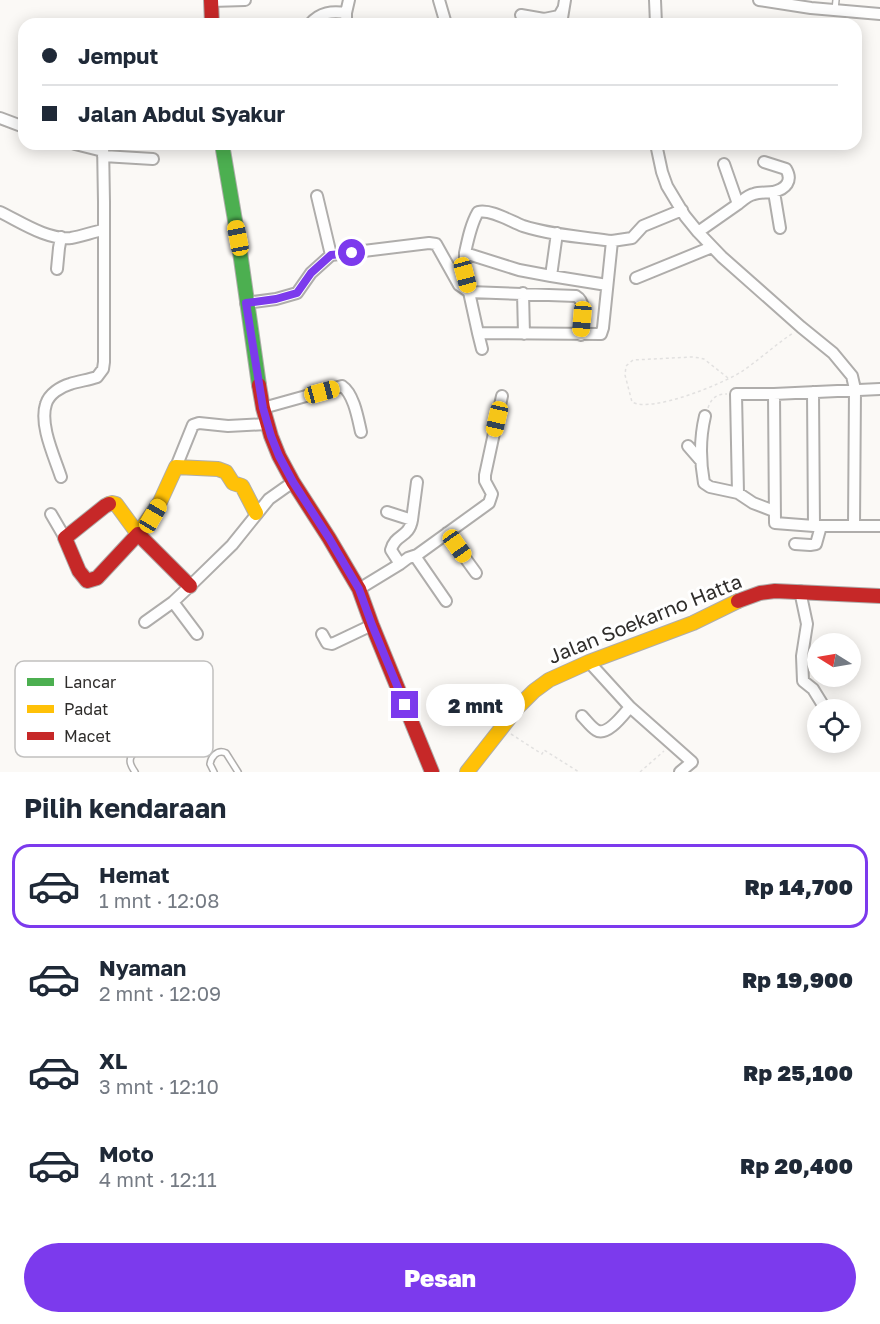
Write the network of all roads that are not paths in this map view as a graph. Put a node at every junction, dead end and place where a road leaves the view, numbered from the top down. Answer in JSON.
{"nodes":[{"id":1,"x":245,"y":0,"type":"edge"},
{"id":2,"x":349,"y":0,"type":"edge"},
{"id":3,"x":439,"y":0,"type":"edge"},
{"id":4,"x":655,"y":0,"type":"edge"},
{"id":5,"x":211,"y":1,"type":"edge"},
{"id":6,"x":767,"y":1,"type":"edge"},
{"id":7,"x":564,"y":5,"type":"edge"},
{"id":8,"x":835,"y":5,"type":"edge"},
{"id":9,"x":850,"y":11,"type":"junction"},
{"id":10,"x":880,"y":14,"type":"edge"},
{"id":11,"x":521,"y":15,"type":"dead end"},
{"id":12,"x":212,"y":18,"type":"edge"},
{"id":13,"x":314,"y":18,"type":"edge"},
{"id":14,"x":344,"y":18,"type":"edge"},
{"id":15,"x":346,"y":18,"type":"edge"},
{"id":16,"x":444,"y":18,"type":"edge"},
{"id":17,"x":538,"y":18,"type":"edge"},
{"id":18,"x":549,"y":18,"type":"edge"},
{"id":19,"x":656,"y":18,"type":"edge"},
{"id":20,"x":850,"y":18,"type":"edge"},
{"id":21,"x":0,"y":118,"type":"edge"},
{"id":22,"x":18,"y":125,"type":"edge"},
{"id":23,"x":223,"y":150,"type":"edge"},
{"id":24,"x":657,"y":150,"type":"edge"},
{"id":25,"x":103,"y":151,"type":"edge"},
{"id":26,"x":153,"y":159,"type":"dead end"},
{"id":27,"x":764,"y":162,"type":"dead end"},
{"id":28,"x":724,"y":164,"type":"dead end"},
{"id":29,"x":774,"y":192,"type":"junction"},
{"id":30,"x":317,"y":196,"type":"dead end"},
{"id":31,"x":738,"y":204,"type":"junction"},
{"id":32,"x":0,"y":212,"type":"edge"},
{"id":33,"x":684,"y":213,"type":"junction"},
{"id":34,"x":780,"y":228,"type":"dead end"},
{"id":35,"x":103,"y":230,"type":"junction"},
{"id":36,"x":698,"y":232,"type":"junction"},
{"id":37,"x":557,"y":233,"type":"junction"},
{"id":38,"x":61,"y":237,"type":"junction"},
{"id":39,"x":612,"y":241,"type":"junction"},
{"id":40,"x":712,"y":247,"type":"junction"},
{"id":41,"x":465,"y":253,"type":"junction"},
{"id":42,"x":331,"y":255,"type":"junction"},
{"id":43,"x":57,"y":269,"type":"dead end"},
{"id":44,"x":551,"y":276,"type":"junction"},
{"id":45,"x":636,"y":278,"type":"dead end"},
{"id":46,"x":607,"y":285,"type":"junction"},
{"id":47,"x":469,"y":292,"type":"junction"},
{"id":48,"x":523,"y":293,"type":"junction"},
{"id":49,"x":246,"y":303,"type":"junction"},
{"id":50,"x":478,"y":333,"type":"junction"},
{"id":51,"x":524,"y":334,"type":"junction"},
{"id":52,"x":580,"y":334,"type":"junction"},
{"id":53,"x":482,"y":349,"type":"dead end"},
{"id":54,"x":855,"y":389,"type":"junction"},
{"id":55,"x":880,"y":389,"type":"edge"},
{"id":56,"x":813,"y":392,"type":"junction"},
{"id":57,"x":774,"y":394,"type":"junction"},
{"id":58,"x":502,"y":396,"type":"dead end"},
{"id":59,"x":263,"y":408,"type":"junction"},
{"id":60,"x":705,"y":416,"type":"road end"},
{"id":61,"x":267,"y":424,"type":"junction"},
{"id":62,"x":361,"y":432,"type":"dead end"},
{"id":63,"x":688,"y":446,"type":"dead end"},
{"id":64,"x":701,"y":461,"type":"junction"},
{"id":65,"x":176,"y":467,"type":"junction"},
{"id":66,"x":61,"y":477,"type":"dead end"},
{"id":67,"x":293,"y":482,"type":"junction"},
{"id":68,"x":417,"y":482,"type":"dead end"},
{"id":69,"x":738,"y":494,"type":"junction"},
{"id":70,"x":774,"y":511,"type":"junction"},
{"id":71,"x":387,"y":512,"type":"dead end"},
{"id":72,"x":256,"y":513,"type":"junction"},
{"id":73,"x":51,"y":514,"type":"dead end"},
{"id":74,"x":412,"y":519,"type":"junction"},
{"id":75,"x":817,"y":526,"type":"junction"},
{"id":76,"x":854,"y":526,"type":"junction"},
{"id":77,"x":880,"y":526,"type":"edge"},
{"id":78,"x":447,"y":533,"type":"junction"},
{"id":79,"x":138,"y":534,"type":"junction"},
{"id":80,"x":65,"y":538,"type":"junction"},
{"id":81,"x":795,"y":544,"type":"dead end"},
{"id":82,"x":416,"y":556,"type":"junction"},
{"id":83,"x":400,"y":564,"type":"junction"},
{"id":84,"x":476,"y":573,"type":"dead end"},
{"id":85,"x":190,"y":586,"type":"junction"},
{"id":86,"x":359,"y":589,"type":"junction"},
{"id":87,"x":800,"y":591,"type":"junction"},
{"id":88,"x":880,"y":596,"type":"edge"},
{"id":89,"x":446,"y":601,"type":"dead end"},
{"id":90,"x":173,"y":602,"type":"junction"},
{"id":91,"x":145,"y":622,"type":"dead end"},
{"id":92,"x":372,"y":625,"type":"junction"},
{"id":93,"x":197,"y":634,"type":"dead end"},
{"id":94,"x":322,"y":634,"type":"dead end"},
{"id":95,"x":589,"y":662,"type":"junction"},
{"id":96,"x":819,"y":699,"type":"edge"},
{"id":97,"x":630,"y":707,"type":"junction"},
{"id":98,"x":582,"y":716,"type":"dead end"},
{"id":99,"x":213,"y":756,"type":"edge"},
{"id":100,"x":131,"y":757,"type":"edge"},
{"id":101,"x":212,"y":757,"type":"edge"},
{"id":102,"x":692,"y":762,"type":"junction"},
{"id":103,"x":135,"y":772,"type":"edge"},
{"id":104,"x":214,"y":772,"type":"edge"},
{"id":105,"x":238,"y":772,"type":"edge"},
{"id":106,"x":432,"y":772,"type":"edge"},
{"id":107,"x":466,"y":772,"type":"edge"},
{"id":108,"x":680,"y":772,"type":"edge"},
{"id":109,"x":699,"y":772,"type":"edge"}],
"edges":[{"from":1,"to":5,"type":"street"},
{"from":2,"to":15,"type":"street"},
{"from":3,"to":16,"type":"street"},
{"from":4,"to":19,"type":"street"},
{"from":5,"to":12,"type":"street"},
{"from":6,"to":8,"type":"street"},
{"from":7,"to":18,"type":"street"},
{"from":8,"to":9,"type":"street"},
{"from":9,"to":10,"type":"street"},
{"from":9,"to":20,"type":"street"},
{"from":11,"to":17,"type":"street"},
{"from":13,"to":14,"type":"street"},
{"from":21,"to":22,"type":"street"},
{"from":23,"to":49,"type":"street"},
{"from":24,"to":33,"type":"street"},
{"from":25,"to":26,"type":"street"},
{"from":25,"to":35,"type":"street"},
{"from":27,"to":29,"type":"street"},
{"from":28,"to":31,"type":"street"},
{"from":29,"to":31,"type":"street"},
{"from":29,"to":34,"type":"street"},
{"from":30,"to":42,"type":"street"},
{"from":31,"to":36,"type":"street"},
{"from":32,"to":38,"type":"street"},
{"from":33,"to":36,"type":"street"},
{"from":33,"to":39,"type":"street"},
{"from":35,"to":38,"type":"street"},
{"from":35,"to":66,"type":"street"},
{"from":36,"to":40,"type":"street"},
{"from":37,"to":39,"type":"street"},
{"from":37,"to":41,"type":"street"},
{"from":37,"to":44,"type":"street"},
{"from":38,"to":43,"type":"street"},
{"from":39,"to":46,"type":"street"},
{"from":40,"to":45,"type":"street"},
{"from":40,"to":54,"type":"street"},
{"from":41,"to":44,"type":"street"},
{"from":41,"to":47,"type":"street"},
{"from":42,"to":47,"type":"street"},
{"from":42,"to":49,"type":"street"},
{"from":44,"to":46,"type":"street"},
{"from":46,"to":52,"type":"street"},
{"from":47,"to":48,"type":"street"},
{"from":47,"to":50,"type":"street"},
{"from":48,"to":51,"type":"street"},
{"from":48,"to":52,"type":"street"},
{"from":49,"to":59,"type":"street"},
{"from":50,"to":51,"type":"street"},
{"from":50,"to":53,"type":"street"},
{"from":51,"to":52,"type":"street"},
{"from":54,"to":55,"type":"street"},
{"from":54,"to":56,"type":"street"},
{"from":54,"to":76,"type":"street"},
{"from":56,"to":57,"type":"street"},
{"from":56,"to":75,"type":"street"},
{"from":57,"to":69,"type":"street"},
{"from":57,"to":70,"type":"street"},
{"from":58,"to":78,"type":"street"},
{"from":59,"to":61,"type":"street"},
{"from":59,"to":62,"type":"street"},
{"from":60,"to":64,"type":"street"},
{"from":61,"to":65,"type":"street"},
{"from":61,"to":67,"type":"street"},
{"from":63,"to":64,"type":"street"},
{"from":64,"to":69,"type":"street"},
{"from":65,"to":72,"type":"street"},
{"from":65,"to":79,"type":"street"},
{"from":67,"to":72,"type":"street"},
{"from":67,"to":86,"type":"street"},
{"from":68,"to":74,"type":"street"},
{"from":69,"to":70,"type":"street"},
{"from":70,"to":75,"type":"street"},
{"from":71,"to":74,"type":"street"},
{"from":72,"to":85,"type":"street"},
{"from":73,"to":80,"type":"street"},
{"from":74,"to":83,"type":"street"},
{"from":75,"to":76,"type":"street"},
{"from":75,"to":81,"type":"street"},
{"from":76,"to":77,"type":"street"},
{"from":78,"to":82,"type":"street"},
{"from":78,"to":84,"type":"street"},
{"from":79,"to":80,"type":"street"},
{"from":79,"to":80,"type":"street"},
{"from":79,"to":85,"type":"street"},
{"from":82,"to":83,"type":"street"},
{"from":82,"to":89,"type":"street"},
{"from":83,"to":86,"type":"street"},
{"from":85,"to":90,"type":"street"},
{"from":86,"to":92,"type":"street"},
{"from":87,"to":88,"type":"street","name":"Jalan Soekarno Hatta"},
{"from":87,"to":95,"type":"street","name":"Jalan Soekarno Hatta"},
{"from":87,"to":96,"type":"street"},
{"from":90,"to":91,"type":"street"},
{"from":90,"to":93,"type":"street"},
{"from":92,"to":94,"type":"street"},
{"from":92,"to":106,"type":"street"},
{"from":95,"to":97,"type":"street"},
{"from":95,"to":107,"type":"street","name":"Jalan Soekarno Hatta"},
{"from":97,"to":98,"type":"street"},
{"from":97,"to":102,"type":"street"},
{"from":99,"to":105,"type":"lane"},
{"from":100,"to":103,"type":"lane"},
{"from":101,"to":104,"type":"lane"},
{"from":102,"to":108,"type":"street"},
{"from":102,"to":109,"type":"street"}]}
